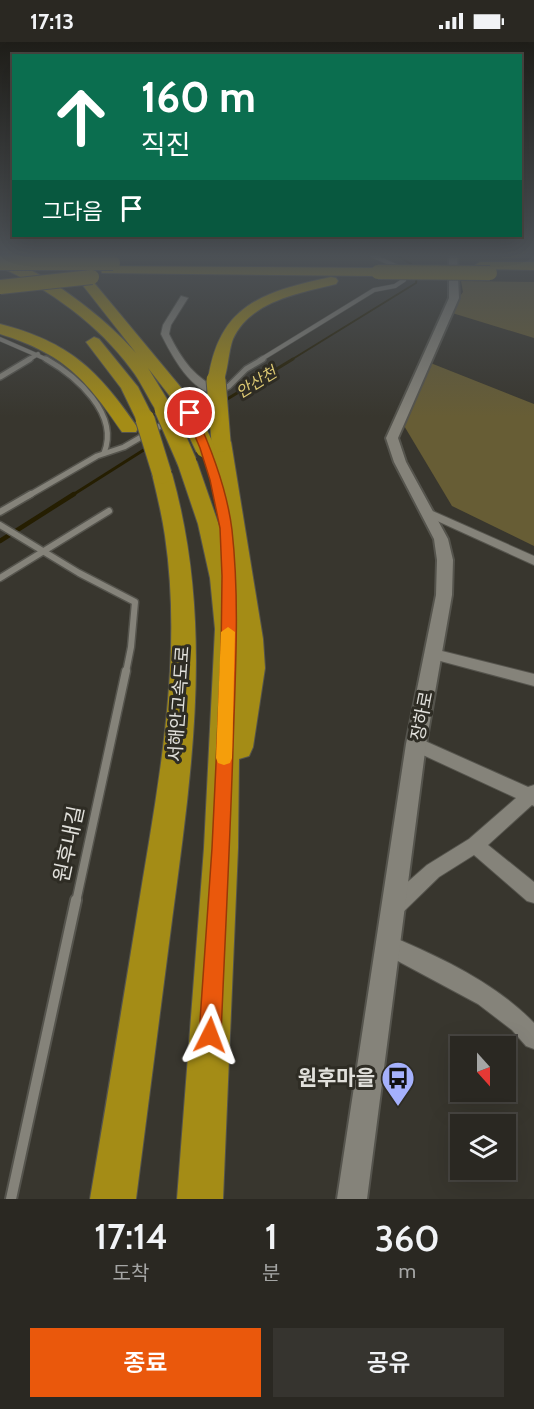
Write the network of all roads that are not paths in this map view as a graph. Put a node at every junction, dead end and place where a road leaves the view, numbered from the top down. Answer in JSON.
{"nodes":[{"id":1,"x":57,"y":309,"type":"edge"},
{"id":2,"x":80,"y":309,"type":"edge"},
{"id":3,"x":104,"y":309,"type":"edge"},
{"id":4,"x":177,"y":309,"type":"edge"},
{"id":5,"x":253,"y":309,"type":"edge"},
{"id":6,"x":343,"y":309,"type":"edge"},
{"id":7,"x":449,"y":309,"type":"edge"},
{"id":8,"x":0,"y":328,"type":"edge"},
{"id":9,"x":0,"y":339,"type":"edge"},
{"id":10,"x":38,"y":354,"type":"junction"},
{"id":11,"x":0,"y":376,"type":"edge"},
{"id":12,"x":218,"y":386,"type":"junction"},
{"id":13,"x":176,"y":410,"type":"junction"},
{"id":14,"x":137,"y":423,"type":"junction"},
{"id":15,"x":213,"y":445,"type":"junction"},
{"id":16,"x":104,"y":453,"type":"junction"},
{"id":17,"x":109,"y":511,"type":"dead end"},
{"id":18,"x":0,"y":512,"type":"edge"},
{"id":19,"x":428,"y":513,"type":"junction"},
{"id":20,"x":0,"y":525,"type":"edge"},
{"id":21,"x":41,"y":550,"type":"junction"},
{"id":22,"x":534,"y":561,"type":"edge"},
{"id":23,"x":0,"y":578,"type":"edge"},
{"id":24,"x":239,"y":648,"type":"junction"},
{"id":25,"x":434,"y":654,"type":"junction"},
{"id":26,"x":534,"y":680,"type":"edge"},
{"id":27,"x":416,"y":744,"type":"junction"},
{"id":28,"x":533,"y":796,"type":"edge"},
{"id":29,"x":475,"y":845,"type":"junction"},
{"id":30,"x":534,"y":894,"type":"edge"},
{"id":31,"x":392,"y":909,"type":"junction"},
{"id":32,"x":388,"y":945,"type":"junction"},
{"id":33,"x":534,"y":1038,"type":"edge"},
{"id":34,"x":11,"y":1199,"type":"edge"},
{"id":35,"x":113,"y":1199,"type":"edge"},
{"id":36,"x":200,"y":1199,"type":"edge"},
{"id":37,"x":352,"y":1199,"type":"edge"}],
"edges":[{"from":1,"to":14,"type":"highway"},
{"from":2,"to":13,"type":"highway"},
{"from":3,"to":13,"type":"highway"},
{"from":4,"to":12,"type":"street"},
{"from":5,"to":12,"type":"highway"},
{"from":6,"to":12,"type":"lane"},
{"from":7,"to":19,"type":"street","name":"장하로"},
{"from":8,"to":14,"type":"highway"},
{"from":9,"to":10,"type":"lane"},
{"from":10,"to":11,"type":"lane"},
{"from":10,"to":16,"type":"lane"},
{"from":12,"to":13,"type":"lane"},
{"from":12,"to":15,"type":"highway","bridge":true},
{"from":13,"to":15,"type":"highway","bridge":true},
{"from":13,"to":16,"type":"lane"},
{"from":13,"to":24,"type":"highway","bridge":true},
{"from":14,"to":35,"type":"highway","name":"서해안고속도로"},
{"from":15,"to":24,"type":"highway"},
{"from":16,"to":18,"type":"lane"},
{"from":17,"to":21,"type":"lane"},
{"from":19,"to":22,"type":"street"},
{"from":19,"to":25,"type":"street","name":"장하로"},
{"from":20,"to":21,"type":"lane"},
{"from":21,"to":23,"type":"lane"},
{"from":21,"to":34,"type":"lane","name":"원후내길"},
{"from":24,"to":36,"type":"highway"},
{"from":25,"to":26,"type":"street"},
{"from":25,"to":27,"type":"street","name":"장하로"},
{"from":27,"to":28,"type":"street"},
{"from":27,"to":31,"type":"street","name":"장하로"},
{"from":28,"to":29,"type":"street"},
{"from":29,"to":30,"type":"street"},
{"from":29,"to":31,"type":"street"},
{"from":31,"to":32,"type":"street","name":"장하로"},
{"from":32,"to":33,"type":"street"},
{"from":32,"to":37,"type":"street","name":"장하로"}]}
